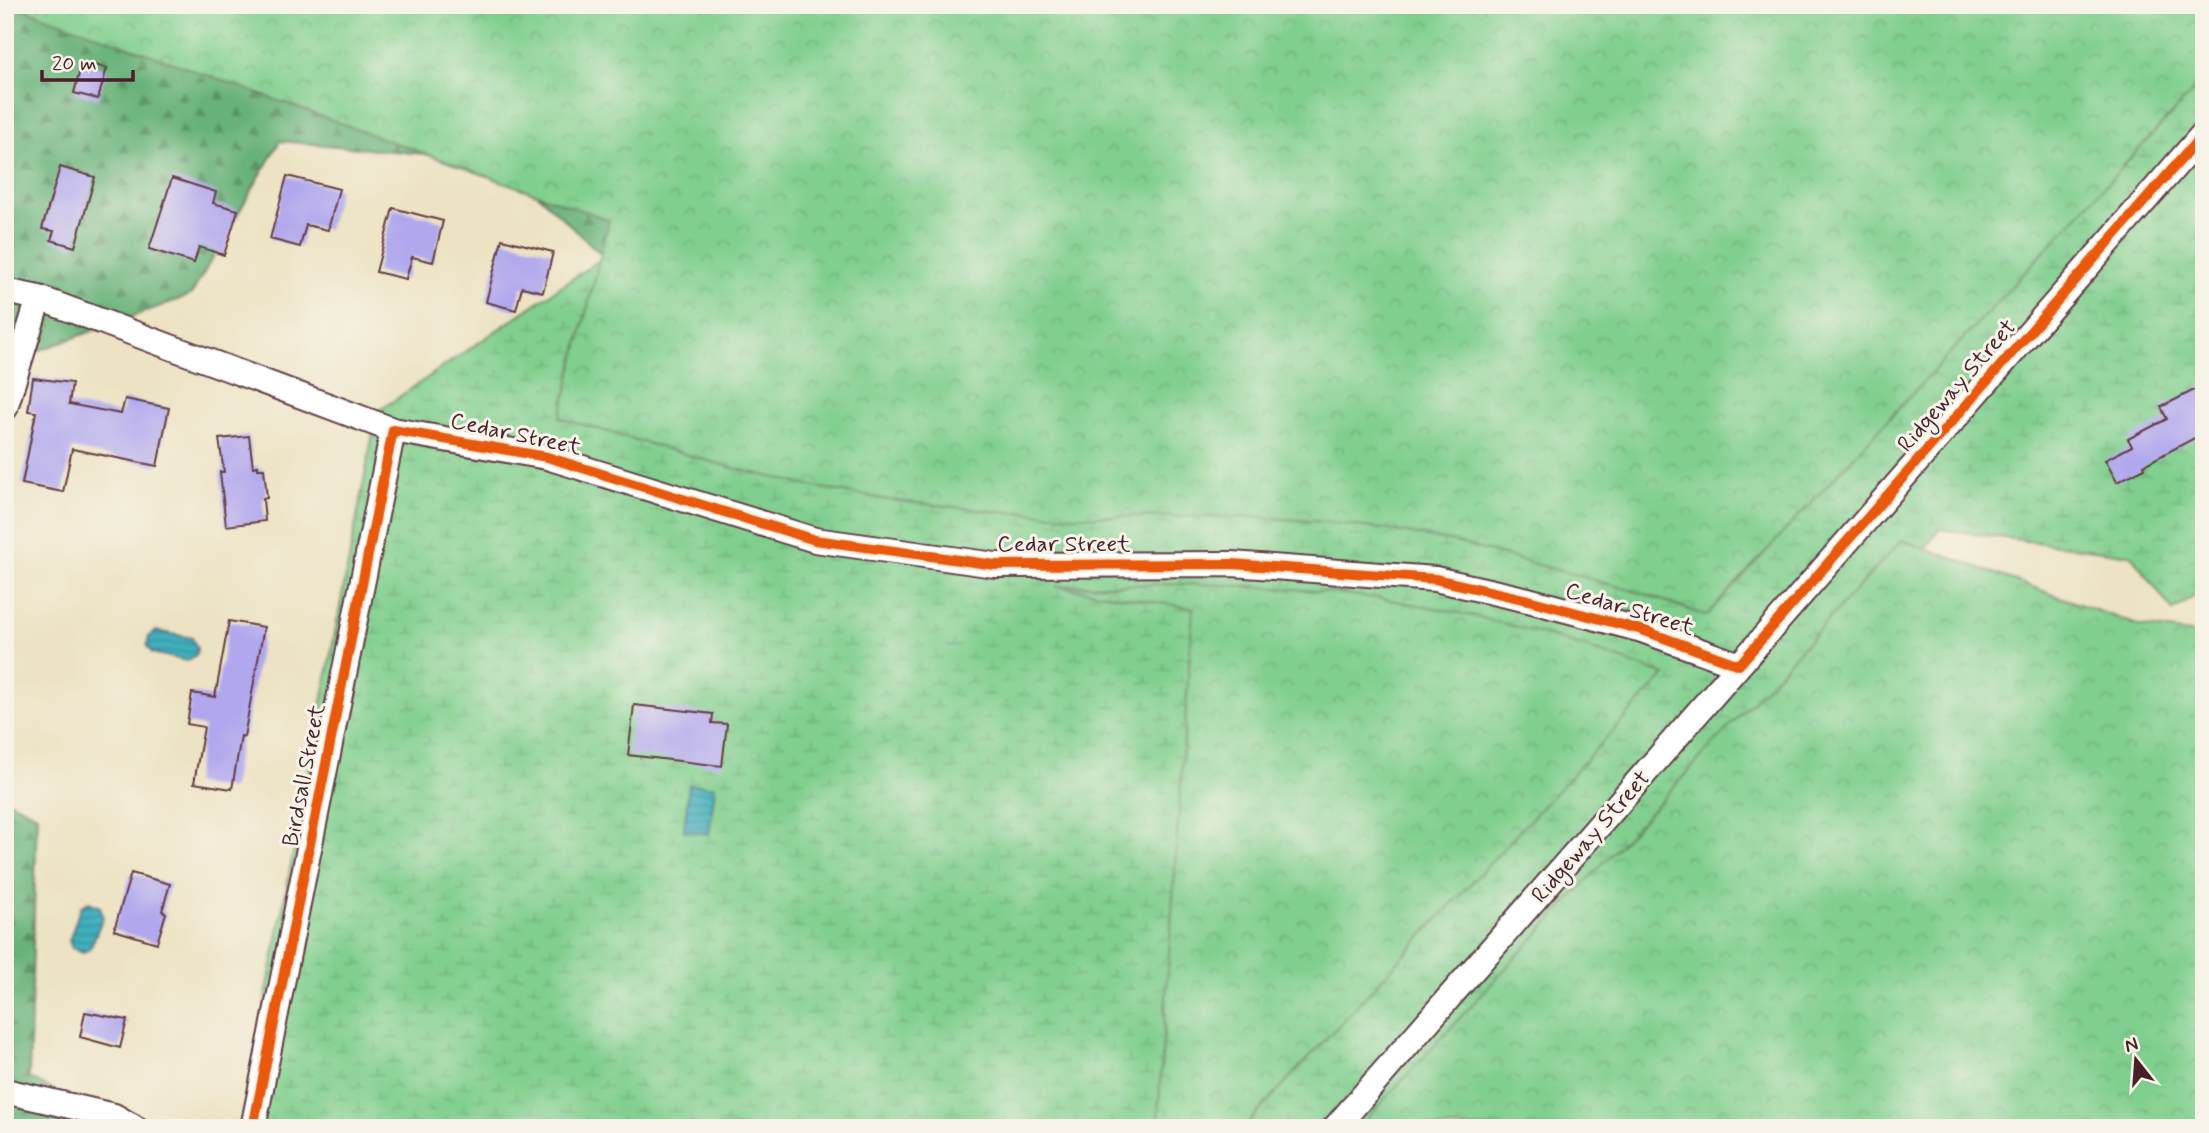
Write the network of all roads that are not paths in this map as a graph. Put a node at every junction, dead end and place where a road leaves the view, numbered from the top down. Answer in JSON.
{"nodes":[{"id":1,"x":2204,"y":133,"type":"edge"},
{"id":2,"x":5,"y":291,"type":"edge"},
{"id":3,"x":39,"y":298,"type":"junction"},
{"id":4,"x":5,"y":408,"type":"edge"},
{"id":5,"x":393,"y":430,"type":"junction"},
{"id":6,"x":1739,"y":665,"type":"junction"},
{"id":7,"x":5,"y":1091,"type":"edge"},
{"id":8,"x":135,"y":1128,"type":"edge"},
{"id":9,"x":253,"y":1128,"type":"edge"},
{"id":10,"x":1335,"y":1128,"type":"edge"}],
"edges":[{"from":1,"to":6,"type":"street","name":"Ridgeway Street"},
{"from":2,"to":3,"type":"street","name":"Cedar Street"},
{"from":3,"to":4,"type":"street"},
{"from":3,"to":5,"type":"street","name":"Cedar Street"},
{"from":5,"to":6,"type":"street","name":"Cedar Street"},
{"from":5,"to":9,"type":"street","name":"Birdsall Street"},
{"from":6,"to":10,"type":"street","name":"Ridgeway Street"},
{"from":7,"to":8,"type":"street"}]}
